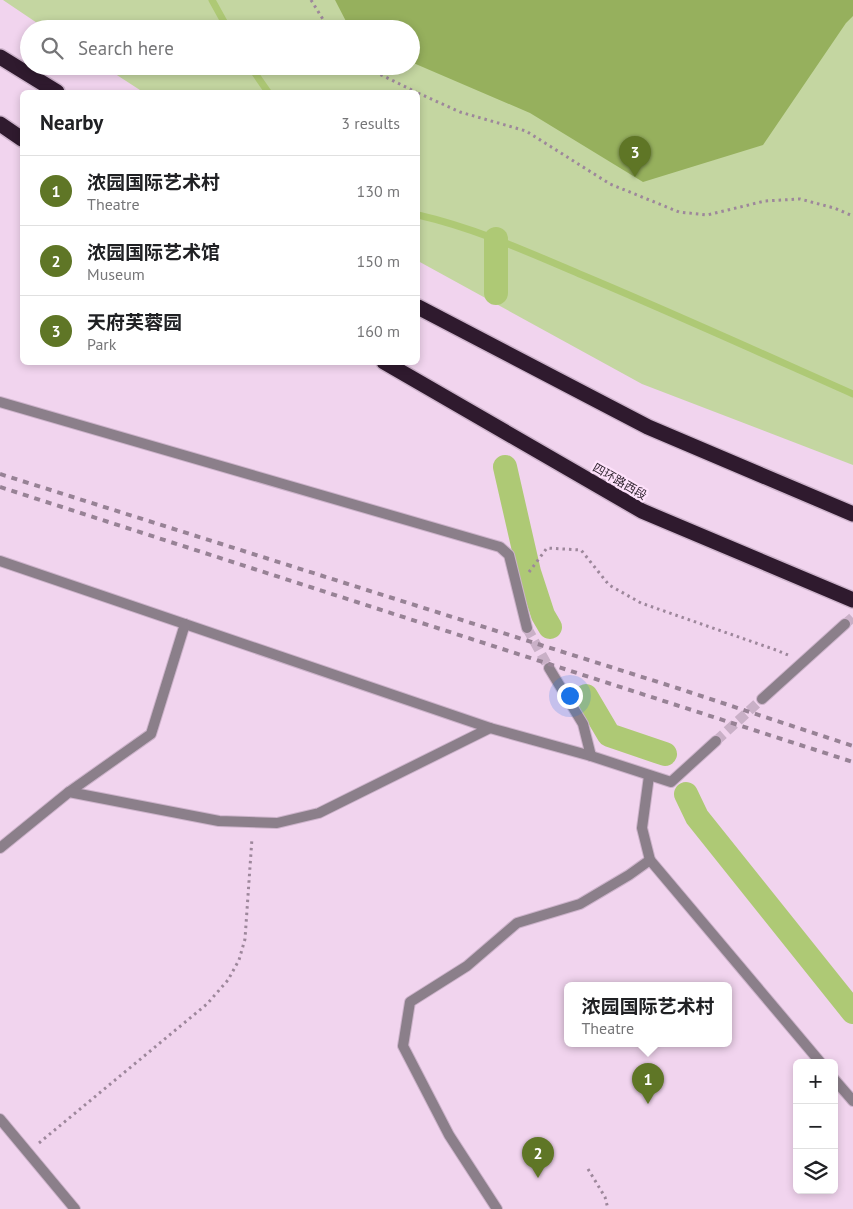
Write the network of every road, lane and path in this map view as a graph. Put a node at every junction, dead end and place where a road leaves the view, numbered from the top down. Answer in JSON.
{"nodes":[{"id":1,"x":311,"y":0,"type":"edge"},
{"id":2,"x":323,"y":20,"type":"edge"},
{"id":3,"x":0,"y":57,"type":"edge"},
{"id":4,"x":20,"y":69,"type":"edge"},
{"id":5,"x":29,"y":75,"type":"edge"},
{"id":6,"x":378,"y":75,"type":"edge"},
{"id":7,"x":54,"y":90,"type":"edge"},
{"id":8,"x":410,"y":90,"type":"edge"},
{"id":9,"x":420,"y":94,"type":"edge"},
{"id":10,"x":0,"y":124,"type":"edge"},
{"id":11,"x":20,"y":138,"type":"edge"},
{"id":12,"x":853,"y":216,"type":"edge"},
{"id":13,"x":420,"y":308,"type":"edge"},
{"id":14,"x":389,"y":365,"type":"edge"},
{"id":15,"x":0,"y":402,"type":"edge"},
{"id":16,"x":853,"y":514,"type":"edge"},
{"id":17,"x":0,"y":561,"type":"edge"},
{"id":18,"x":511,"y":563,"type":"junction"},
{"id":19,"x":853,"y":600,"type":"edge"},
{"id":20,"x":185,"y":624,"type":"junction"},
{"id":21,"x":845,"y":624,"type":"tunnel mouth"},
{"id":22,"x":527,"y":628,"type":"tunnel mouth"},
{"id":23,"x":802,"y":663,"type":"junction"},
{"id":24,"x":549,"y":668,"type":"tunnel mouth"},
{"id":25,"x":762,"y":699,"type":"tunnel mouth"},
{"id":26,"x":490,"y":728,"type":"junction"},
{"id":27,"x":716,"y":741,"type":"tunnel mouth"},
{"id":28,"x":591,"y":756,"type":"junction"},
{"id":29,"x":649,"y":776,"type":"junction"},
{"id":30,"x":69,"y":792,"type":"junction"},
{"id":31,"x":253,"y":822,"type":"junction"},
{"id":32,"x":0,"y":848,"type":"edge"},
{"id":33,"x":650,"y":860,"type":"junction"},
{"id":34,"x":818,"y":1059,"type":"edge"},
{"id":35,"x":838,"y":1084,"type":"edge"},
{"id":36,"x":853,"y":1101,"type":"edge"},
{"id":37,"x":0,"y":1119,"type":"edge"},
{"id":38,"x":28,"y":1152,"type":"junction"},
{"id":39,"x":588,"y":1169,"type":"dead end"},
{"id":40,"x":75,"y":1209,"type":"edge"},
{"id":41,"x":497,"y":1209,"type":"edge"},
{"id":42,"x":608,"y":1209,"type":"edge"}],
"edges":[{"from":1,"to":2,"type":"path"},
{"from":3,"to":4,"type":"highway"},
{"from":5,"to":7,"type":"highway"},
{"from":6,"to":8,"type":"path"},
{"from":9,"to":12,"type":"path"},
{"from":10,"to":11,"type":"highway"},
{"from":13,"to":16,"type":"highway"},
{"from":14,"to":19,"type":"highway","name":"四环路西段"},
{"from":15,"to":18,"type":"street"},
{"from":17,"to":20,"type":"street"},
{"from":18,"to":22,"type":"street"},
{"from":18,"to":23,"type":"path"},
{"from":20,"to":26,"type":"street"},
{"from":20,"to":30,"type":"street"},
{"from":21,"to":23,"type":"street"},
{"from":23,"to":25,"type":"street"},
{"from":24,"to":28,"type":"street"},
{"from":26,"to":28,"type":"street"},
{"from":26,"to":31,"type":"street"},
{"from":27,"to":29,"type":"street"},
{"from":28,"to":29,"type":"street"},
{"from":29,"to":33,"type":"street"},
{"from":30,"to":31,"type":"street"},
{"from":30,"to":32,"type":"street"},
{"from":31,"to":38,"type":"path"},
{"from":33,"to":34,"type":"street"},
{"from":33,"to":41,"type":"street"},
{"from":35,"to":36,"type":"street"},
{"from":37,"to":38,"type":"street"},
{"from":38,"to":40,"type":"street"},
{"from":39,"to":42,"type":"path"}]}
